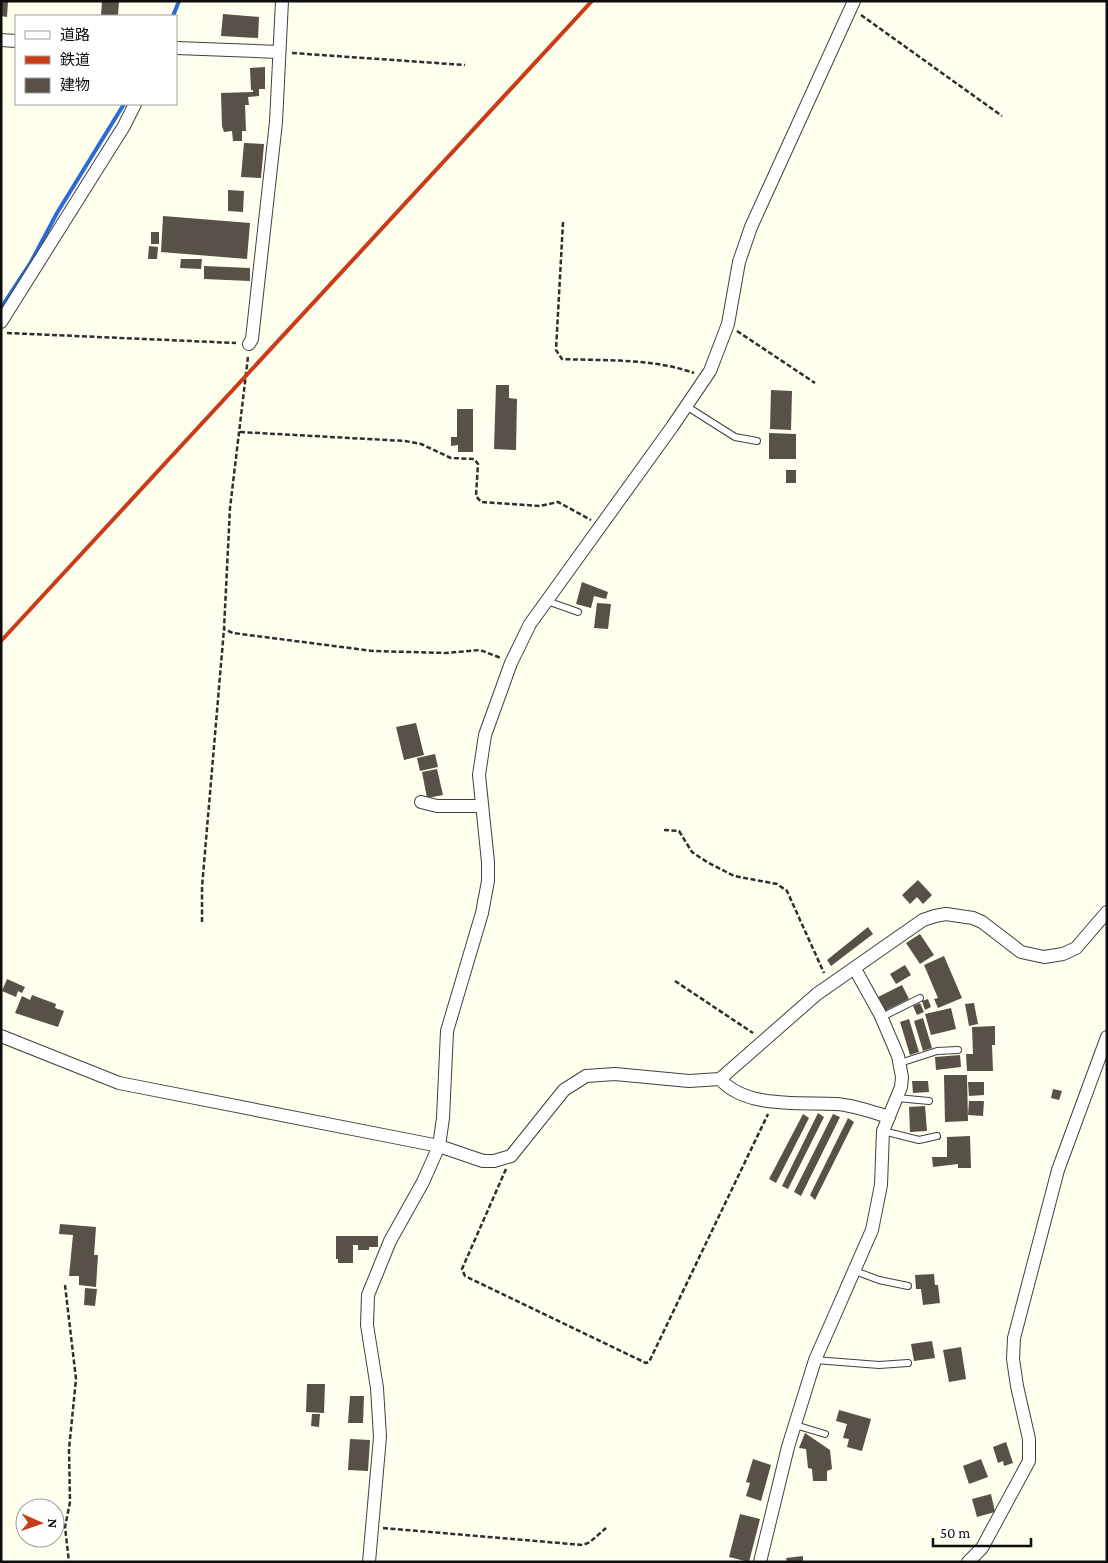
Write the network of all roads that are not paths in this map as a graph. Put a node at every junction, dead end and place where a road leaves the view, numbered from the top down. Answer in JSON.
{"nodes":[{"id":1,"x":282,"y":1,"type":"edge"},
{"id":2,"x":853,"y":5,"type":"edge"},
{"id":3,"x":1,"y":40,"type":"edge"},
{"id":4,"x":15,"y":41,"type":"edge"},
{"id":5,"x":178,"y":48,"type":"edge"},
{"id":6,"x":279,"y":52,"type":"junction"},
{"id":7,"x":134,"y":105,"type":"edge"},
{"id":8,"x":1,"y":322,"type":"edge"},
{"id":9,"x":249,"y":344,"type":"road end"},
{"id":10,"x":686,"y":406,"type":"junction"},
{"id":11,"x":758,"y":441,"type":"dead end"},
{"id":12,"x":546,"y":601,"type":"junction"},
{"id":13,"x":578,"y":612,"type":"dead end"},
{"id":14,"x":421,"y":802,"type":"dead end"},
{"id":15,"x":482,"y":806,"type":"junction"},
{"id":16,"x":1107,"y":912,"type":"edge"},
{"id":17,"x":855,"y":969,"type":"junction"},
{"id":18,"x":920,"y":998,"type":"dead end"},
{"id":19,"x":882,"y":1018,"type":"junction"},
{"id":20,"x":1,"y":1036,"type":"edge"},
{"id":21,"x":1107,"y":1037,"type":"edge"},
{"id":22,"x":958,"y":1050,"type":"dead end"},
{"id":23,"x":900,"y":1063,"type":"junction"},
{"id":24,"x":720,"y":1079,"type":"junction"},
{"id":25,"x":897,"y":1098,"type":"junction"},
{"id":26,"x":929,"y":1101,"type":"dead end"},
{"id":27,"x":889,"y":1117,"type":"junction"},
{"id":28,"x":883,"y":1131,"type":"junction"},
{"id":29,"x":937,"y":1136,"type":"dead end"},
{"id":30,"x":439,"y":1146,"type":"junction"},
{"id":31,"x":855,"y":1271,"type":"junction"},
{"id":32,"x":908,"y":1286,"type":"dead end"},
{"id":33,"x":815,"y":1360,"type":"junction"},
{"id":34,"x":908,"y":1363,"type":"dead end"},
{"id":35,"x":794,"y":1425,"type":"junction"},
{"id":36,"x":825,"y":1434,"type":"dead end"},
{"id":37,"x":369,"y":1562,"type":"edge"},
{"id":38,"x":760,"y":1562,"type":"edge"},
{"id":39,"x":968,"y":1562,"type":"edge"}],
"edges":[{"from":1,"to":6,"type":"street"},
{"from":2,"to":10,"type":"street"},
{"from":3,"to":4,"type":"street"},
{"from":5,"to":6,"type":"street"},
{"from":6,"to":9,"type":"street"},
{"from":7,"to":8,"type":"street"},
{"from":10,"to":11,"type":"lane"},
{"from":10,"to":12,"type":"street"},
{"from":12,"to":13,"type":"lane"},
{"from":12,"to":15,"type":"street"},
{"from":14,"to":15,"type":"street"},
{"from":15,"to":30,"type":"street"},
{"from":16,"to":17,"type":"street"},
{"from":17,"to":19,"type":"street"},
{"from":17,"to":24,"type":"street"},
{"from":18,"to":19,"type":"lane"},
{"from":19,"to":23,"type":"street"},
{"from":20,"to":30,"type":"street"},
{"from":21,"to":39,"type":"street"},
{"from":22,"to":23,"type":"lane"},
{"from":23,"to":25,"type":"street"},
{"from":24,"to":27,"type":"street"},
{"from":24,"to":30,"type":"street"},
{"from":25,"to":26,"type":"lane"},
{"from":25,"to":27,"type":"street"},
{"from":27,"to":28,"type":"street"},
{"from":28,"to":29,"type":"lane"},
{"from":28,"to":31,"type":"street"},
{"from":30,"to":37,"type":"street"},
{"from":31,"to":32,"type":"lane"},
{"from":31,"to":33,"type":"street"},
{"from":33,"to":34,"type":"lane"},
{"from":33,"to":35,"type":"street"},
{"from":35,"to":36,"type":"lane"},
{"from":35,"to":38,"type":"street"}]}
